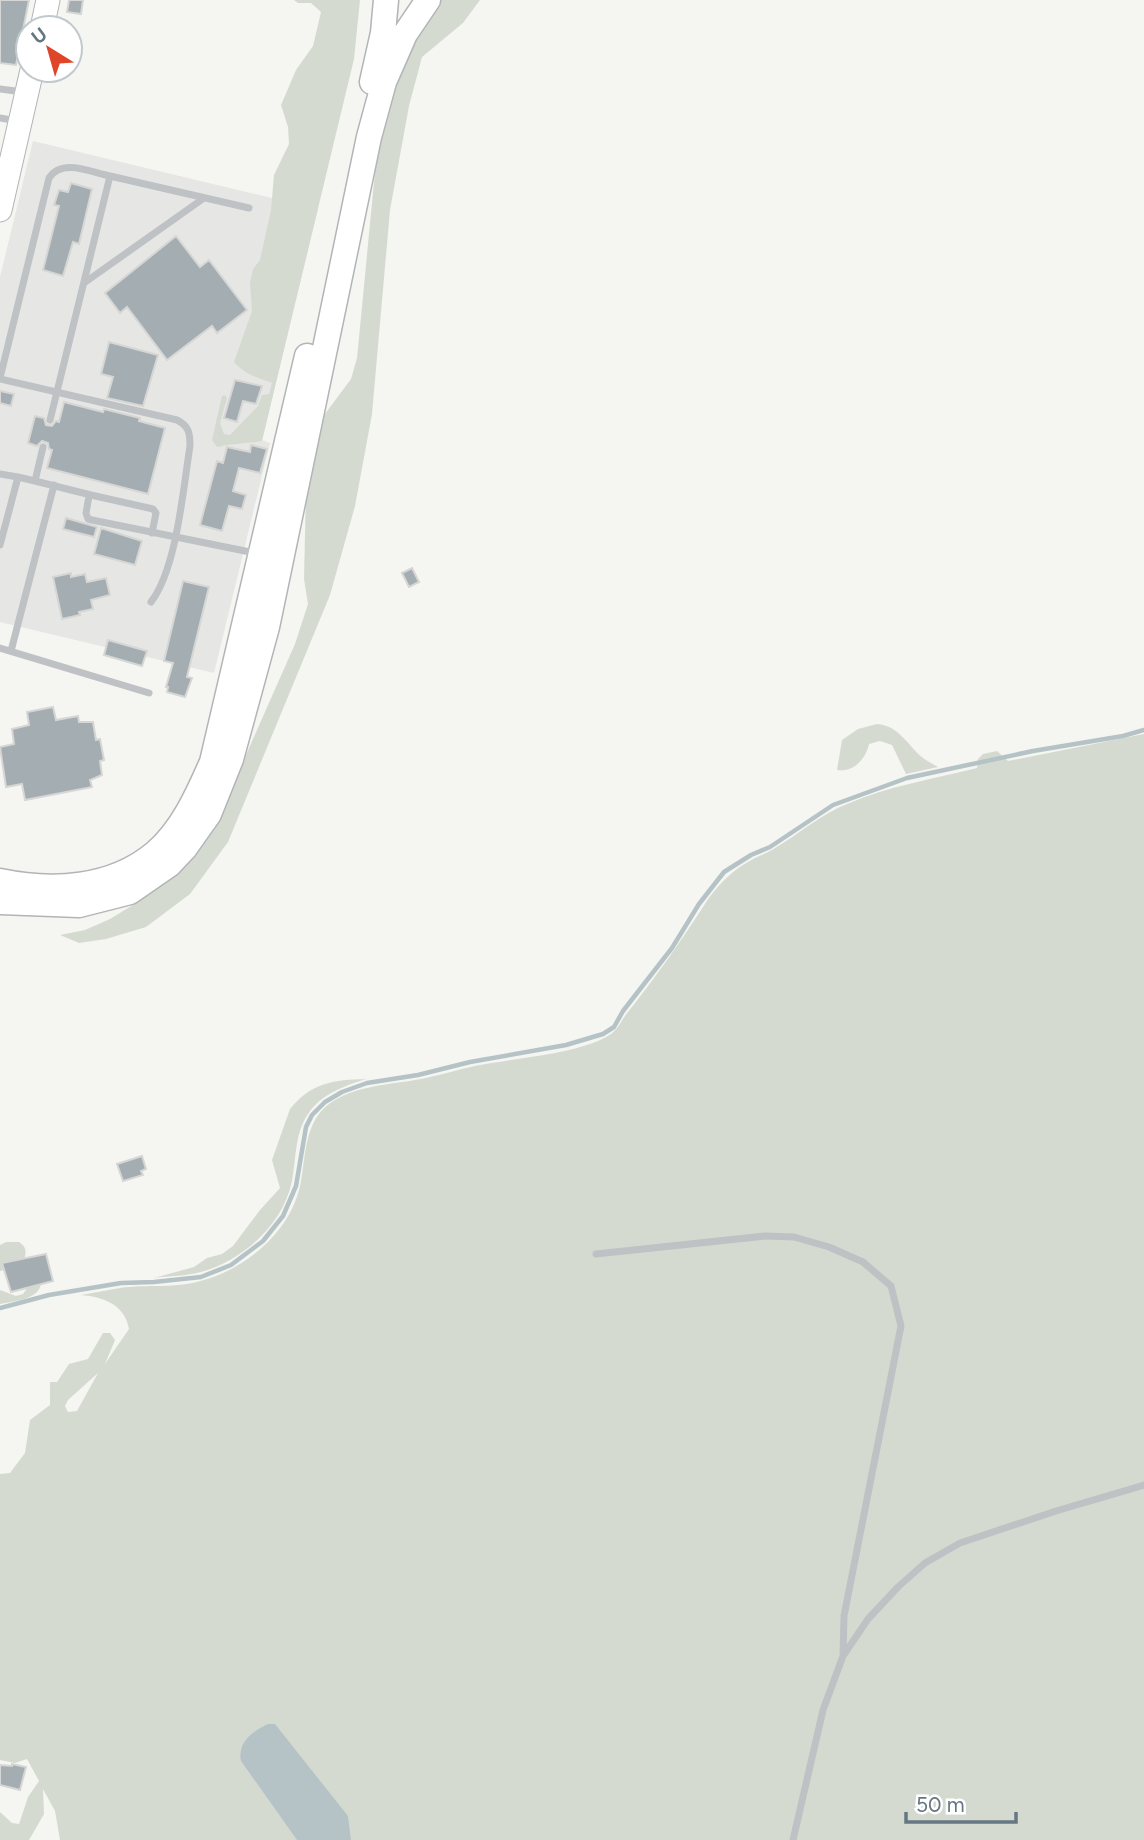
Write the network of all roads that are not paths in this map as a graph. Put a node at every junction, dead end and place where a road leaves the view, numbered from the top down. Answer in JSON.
{"nodes":[{"id":1,"x":386,"y":0,"type":"edge"},
{"id":2,"x":428,"y":0,"type":"edge"},
{"id":3,"x":19,"y":84,"type":"edge"},
{"id":4,"x":28,"y":84,"type":"edge"},
{"id":5,"x":0,"y":89,"type":"edge"},
{"id":6,"x":10,"y":120,"type":"edge"},
{"id":7,"x":110,"y":176,"type":"junction"},
{"id":8,"x":204,"y":198,"type":"junction"},
{"id":9,"x":249,"y":208,"type":"dead end"},
{"id":10,"x":0,"y":210,"type":"edge"},
{"id":11,"x":84,"y":283,"type":"junction"},
{"id":12,"x":0,"y":378,"type":"edge"},
{"id":13,"x":57,"y":393,"type":"junction"},
{"id":14,"x":50,"y":420,"type":"dead end"},
{"id":15,"x":43,"y":447,"type":"dead end"},
{"id":16,"x":0,"y":474,"type":"edge"},
{"id":17,"x":18,"y":477,"type":"junction"},
{"id":18,"x":35,"y":481,"type":"junction"},
{"id":19,"x":54,"y":485,"type":"junction"},
{"id":20,"x":91,"y":495,"type":"junction"},
{"id":21,"x":152,"y":533,"type":"junction"},
{"id":22,"x":174,"y":538,"type":"junction"},
{"id":23,"x":0,"y":545,"type":"edge"},
{"id":24,"x":261,"y":554,"type":"junction"},
{"id":25,"x":151,"y":602,"type":"dead end"},
{"id":26,"x":0,"y":648,"type":"edge"},
{"id":27,"x":11,"y":651,"type":"junction"},
{"id":28,"x":149,"y":693,"type":"dead end"},
{"id":29,"x":0,"y":881,"type":"edge"},
{"id":30,"x":0,"y":902,"type":"edge"},
{"id":31,"x":596,"y":1254,"type":"dead end"},
{"id":32,"x":1144,"y":1485,"type":"edge"},
{"id":33,"x":843,"y":1656,"type":"junction"},
{"id":34,"x":793,"y":1840,"type":"edge"}],
"edges":[{"from":1,"to":24,"type":"highway"},
{"from":2,"to":30,"type":"highway"},
{"from":3,"to":5,"type":"lane"},
{"from":4,"to":6,"type":"highway"},
{"from":6,"to":10,"type":"highway"},
{"from":7,"to":8,"type":"lane"},
{"from":7,"to":11,"type":"lane"},
{"from":7,"to":12,"type":"lane"},
{"from":8,"to":9,"type":"lane"},
{"from":8,"to":11,"type":"lane"},
{"from":11,"to":13,"type":"lane"},
{"from":12,"to":13,"type":"lane"},
{"from":13,"to":14,"type":"lane"},
{"from":13,"to":22,"type":"lane"},
{"from":15,"to":18,"type":"lane"},
{"from":16,"to":17,"type":"lane"},
{"from":17,"to":18,"type":"lane"},
{"from":17,"to":23,"type":"lane"},
{"from":18,"to":19,"type":"lane"},
{"from":19,"to":20,"type":"lane"},
{"from":19,"to":27,"type":"lane"},
{"from":20,"to":21,"type":"lane"},
{"from":20,"to":21,"type":"lane"},
{"from":21,"to":22,"type":"lane"},
{"from":22,"to":24,"type":"lane"},
{"from":22,"to":25,"type":"lane"},
{"from":24,"to":29,"type":"highway"},
{"from":26,"to":27,"type":"lane"},
{"from":27,"to":28,"type":"lane"},
{"from":31,"to":33,"type":"lane"},
{"from":32,"to":33,"type":"lane"},
{"from":33,"to":34,"type":"lane"}]}
